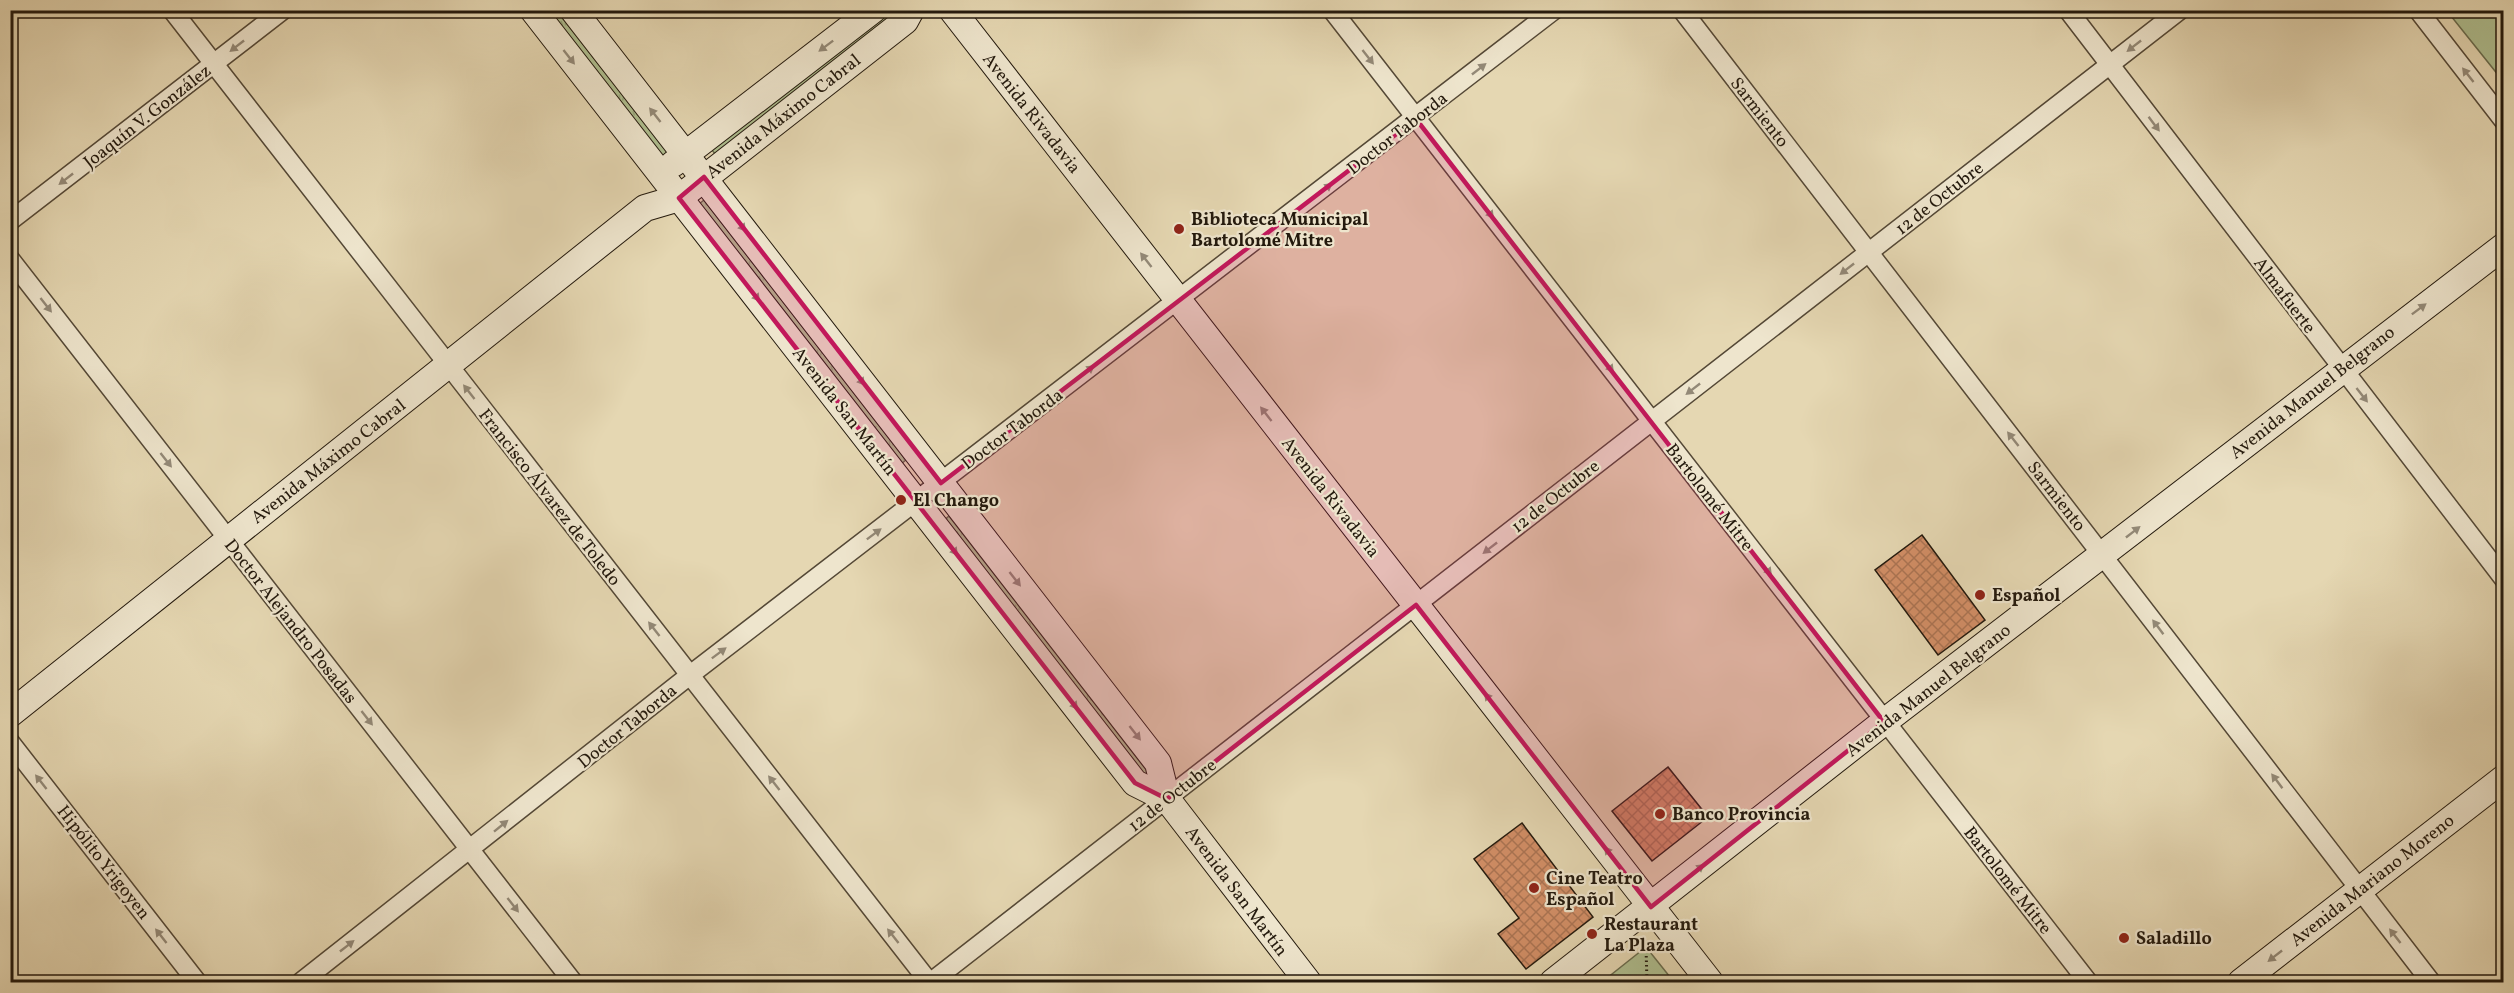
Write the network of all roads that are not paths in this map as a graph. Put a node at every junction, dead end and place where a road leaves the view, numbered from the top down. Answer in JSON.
{"nodes":[{"id":1,"x":172,"y":10,"type":"edge"},
{"id":2,"x":283,"y":10,"type":"edge"},
{"id":3,"x":533,"y":10,"type":"edge"},
{"id":4,"x":573,"y":10,"type":"edge"},
{"id":5,"x":873,"y":10,"type":"edge"},
{"id":6,"x":911,"y":10,"type":"edge"},
{"id":7,"x":952,"y":10,"type":"edge"},
{"id":8,"x":1332,"y":10,"type":"edge"},
{"id":9,"x":1554,"y":10,"type":"edge"},
{"id":10,"x":1682,"y":10,"type":"edge"},
{"id":11,"x":2068,"y":10,"type":"edge"},
{"id":12,"x":2180,"y":10,"type":"edge"},
{"id":13,"x":2418,"y":10,"type":"edge"},
{"id":14,"x":214,"y":64,"type":"junction"},
{"id":15,"x":2110,"y":65,"type":"junction"},
{"id":16,"x":1416,"y":118,"type":"junction"},
{"id":17,"x":2504,"y":121,"type":"edge"},
{"id":18,"x":685,"y":153,"type":"junction"},
{"id":19,"x":661,"y":176,"type":"junction"},
{"id":20,"x":704,"y":177,"type":"junction"},
{"id":21,"x":679,"y":198,"type":"junction"},
{"id":22,"x":645,"y":208,"type":"junction"},
{"id":23,"x":10,"y":221,"type":"edge"},
{"id":24,"x":2504,"y":246,"type":"edge"},
{"id":25,"x":1869,"y":253,"type":"junction"},
{"id":26,"x":10,"y":259,"type":"edge"},
{"id":27,"x":1178,"y":301,"type":"junction"},
{"id":28,"x":448,"y":365,"type":"junction"},
{"id":29,"x":2342,"y":369,"type":"junction"},
{"id":30,"x":1652,"y":421,"type":"junction"},
{"id":31,"x":941,"y":483,"type":"junction"},
{"id":32,"x":916,"y":502,"type":"junction"},
{"id":33,"x":228,"y":540,"type":"junction"},
{"id":34,"x":2103,"y":555,"type":"junction"},
{"id":35,"x":2504,"y":579,"type":"edge"},
{"id":36,"x":1416,"y":605,"type":"junction"},
{"id":37,"x":690,"y":675,"type":"junction"},
{"id":38,"x":10,"y":714,"type":"edge"},
{"id":39,"x":1884,"y":722,"type":"junction"},
{"id":40,"x":10,"y":742,"type":"edge"},
{"id":41,"x":2504,"y":778,"type":"edge"},
{"id":42,"x":1167,"y":799,"type":"junction"},
{"id":43,"x":470,"y":850,"type":"junction"},
{"id":44,"x":2360,"y":890,"type":"junction"},
{"id":45,"x":1651,"y":907,"type":"junction"},
{"id":46,"x":197,"y":982,"type":"edge"},
{"id":47,"x":301,"y":982,"type":"edge"},
{"id":48,"x":573,"y":982,"type":"edge"},
{"id":49,"x":930,"y":982,"type":"edge"},
{"id":50,"x":1308,"y":982,"type":"edge"},
{"id":51,"x":1553,"y":982,"type":"edge"},
{"id":52,"x":1710,"y":982,"type":"edge"},
{"id":53,"x":2088,"y":982,"type":"edge"},
{"id":54,"x":2241,"y":982,"type":"edge"},
{"id":55,"x":2431,"y":982,"type":"edge"}],
"edges":[{"from":1,"to":14,"type":"street","name":"Francisco Álvarez de Toledo"},
{"from":2,"to":14,"type":"street","name":"Joaquín V. González","one_way":true},
{"from":3,"to":19,"type":"main road","name":"Avenida San Martín","one_way":true},
{"from":18,"to":4,"type":"main road","name":"Avenida San Martín","one_way":true},
{"from":5,"to":18,"type":"main road","name":"Avenida Máximo Cabral","one_way":true},
{"from":6,"to":20,"type":"main road","name":"Avenida Máximo Cabral"},
{"from":27,"to":7,"type":"main road","name":"Avenida Rivadavia","one_way":true},
{"from":8,"to":16,"type":"street","name":"Bartolomé Mitre","one_way":true},
{"from":16,"to":9,"type":"street","name":"Doctor Taborda","one_way":true},
{"from":10,"to":25,"type":"street","name":"Sarmiento"},
{"from":11,"to":15,"type":"street","name":"Almafuerte"},
{"from":12,"to":15,"type":"street","name":"12 de Octubre","one_way":true},
{"from":17,"to":13,"type":"street","one_way":true},
{"from":14,"to":23,"type":"street","name":"Joaquín V. González","one_way":true},
{"from":14,"to":28,"type":"street","name":"Francisco Álvarez de Toledo"},
{"from":15,"to":25,"type":"street","name":"12 de Octubre"},
{"from":15,"to":29,"type":"street","name":"Almafuerte","one_way":true},
{"from":27,"to":16,"type":"street","name":"Doctor Taborda","one_way":true},
{"from":16,"to":30,"type":"street","name":"Bartolomé Mitre","one_way":true},
{"from":18,"to":19,"type":"main road","name":"Avenida Máximo Cabral"},
{"from":18,"to":20,"type":"main road","name":"Avenida San Martín"},
{"from":19,"to":21,"type":"main road","name":"Avenida San Martín"},
{"from":19,"to":22,"type":"main road","name":"Avenida Máximo Cabral"},
{"from":20,"to":21,"type":"main road","name":"Avenida Máximo Cabral"},
{"from":20,"to":31,"type":"main road","name":"Avenida San Martín","one_way":true},
{"from":21,"to":22,"type":"main road","name":"Avenida Máximo Cabral"},
{"from":21,"to":32,"type":"main road","name":"Avenida San Martín","one_way":true},
{"from":22,"to":28,"type":"main road","name":"Avenida Máximo Cabral"},
{"from":29,"to":24,"type":"main road","name":"Avenida Manuel Belgrano","one_way":true},
{"from":25,"to":30,"type":"street","name":"12 de Octubre","one_way":true},
{"from":34,"to":25,"type":"street","name":"Sarmiento","one_way":true},
{"from":26,"to":33,"type":"street","name":"Doctor Alejandro Posadas","one_way":true},
{"from":31,"to":27,"type":"street","name":"Doctor Taborda","one_way":true},
{"from":36,"to":27,"type":"main road","name":"Avenida Rivadavia","one_way":true},
{"from":28,"to":33,"type":"main road","name":"Avenida Máximo Cabral"},
{"from":37,"to":28,"type":"street","name":"Francisco Álvarez de Toledo","one_way":true},
{"from":34,"to":29,"type":"main road","name":"Avenida Manuel Belgrano","one_way":true},
{"from":29,"to":35,"type":"street","name":"Almafuerte","one_way":true},
{"from":30,"to":36,"type":"street","name":"12 de Octubre","one_way":true},
{"from":30,"to":39,"type":"street","name":"Bartolomé Mitre","one_way":true},
{"from":31,"to":32,"type":"street","name":"Doctor Taborda"},
{"from":31,"to":42,"type":"main road","name":"Avenida San Martín","one_way":true},
{"from":37,"to":32,"type":"street","name":"Doctor Taborda","one_way":true},
{"from":32,"to":42,"type":"main road","name":"Avenida San Martín","one_way":true},
{"from":33,"to":38,"type":"main road","name":"Avenida Máximo Cabral"},
{"from":33,"to":43,"type":"street","name":"Doctor Alejandro Posadas","one_way":true},
{"from":34,"to":39,"type":"main road","name":"Avenida Manuel Belgrano"},
{"from":44,"to":34,"type":"street","name":"Sarmiento","one_way":true},
{"from":36,"to":42,"type":"street","name":"12 de Octubre"},
{"from":45,"to":36,"type":"main road","name":"Avenida Rivadavia","one_way":true},
{"from":43,"to":37,"type":"street","name":"Doctor Taborda","one_way":true},
{"from":49,"to":37,"type":"street","name":"Francisco Álvarez de Toledo","one_way":true},
{"from":45,"to":39,"type":"main road","name":"Avenida Manuel Belgrano","one_way":true},
{"from":39,"to":53,"type":"street","name":"Bartolomé Mitre"},
{"from":46,"to":40,"type":"street","name":"Hipólito Yrigoyen","one_way":true},
{"from":41,"to":44,"type":"main road","name":"Avenida Mariano Moreno"},
{"from":42,"to":49,"type":"street","name":"12 de Octubre"},
{"from":42,"to":50,"type":"main road","name":"Avenida San Martín"},
{"from":47,"to":43,"type":"street","name":"Doctor Taborda","one_way":true},
{"from":43,"to":48,"type":"street","name":"Doctor Alejandro Posadas","one_way":true},
{"from":44,"to":54,"type":"main road","name":"Avenida Mariano Moreno","one_way":true},
{"from":55,"to":44,"type":"street","name":"Sarmiento","one_way":true},
{"from":45,"to":51,"type":"main road","name":"Avenida Manuel Belgrano"},
{"from":45,"to":52,"type":"main road","name":"Avenida Rivadavia"}]}
